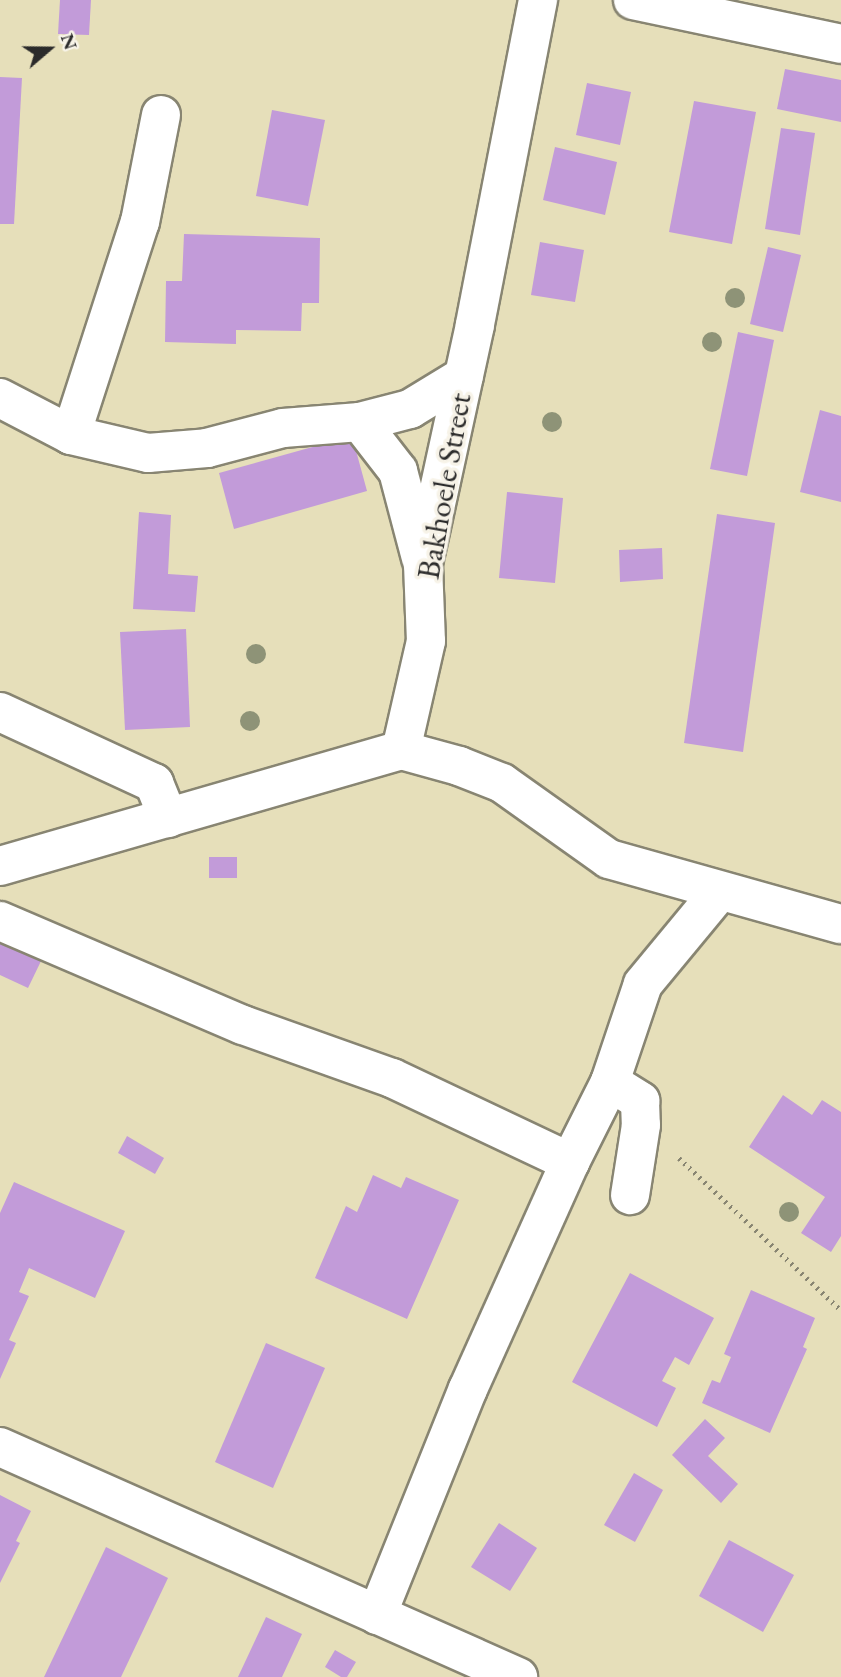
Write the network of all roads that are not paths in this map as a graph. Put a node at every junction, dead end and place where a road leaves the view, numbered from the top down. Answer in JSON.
{"nodes":[{"id":1,"x":538,"y":0,"type":"edge"},
{"id":2,"x":633,"y":0,"type":"edge"},
{"id":3,"x":841,"y":44,"type":"edge"},
{"id":4,"x":161,"y":115,"type":"dead end"},
{"id":5,"x":464,"y":376,"type":"junction"},
{"id":6,"x":0,"y":398,"type":"edge"},
{"id":7,"x":359,"y":422,"type":"junction"},
{"id":8,"x":71,"y":435,"type":"junction"},
{"id":9,"x":423,"y":564,"type":"junction"},
{"id":10,"x":0,"y":712,"type":"edge"},
{"id":11,"x":401,"y":750,"type":"junction"},
{"id":12,"x":168,"y":818,"type":"junction"},
{"id":13,"x":0,"y":866,"type":"edge"},
{"id":14,"x":719,"y":892,"type":"junction"},
{"id":15,"x":0,"y":921,"type":"edge"},
{"id":16,"x":841,"y":923,"type":"edge"},
{"id":17,"x":610,"y":1082,"type":"junction"},
{"id":18,"x":570,"y":1162,"type":"junction"},
{"id":19,"x":630,"y":1195,"type":"dead end"},
{"id":20,"x":0,"y":1447,"type":"edge"},
{"id":21,"x":377,"y":1615,"type":"junction"},
{"id":22,"x":518,"y":1677,"type":"edge"}],
"edges":[{"from":1,"to":5,"type":"street","name":"Bakhoele Street"},
{"from":2,"to":3,"type":"street"},
{"from":4,"to":8,"type":"street"},
{"from":5,"to":7,"type":"street"},
{"from":5,"to":9,"type":"street","name":"Bakhoele Street"},
{"from":6,"to":8,"type":"street"},
{"from":7,"to":8,"type":"street"},
{"from":7,"to":9,"type":"street"},
{"from":9,"to":11,"type":"street","name":"Bakhoele Street"},
{"from":10,"to":12,"type":"street"},
{"from":11,"to":12,"type":"street"},
{"from":11,"to":14,"type":"street"},
{"from":12,"to":13,"type":"street"},
{"from":14,"to":16,"type":"street"},
{"from":14,"to":17,"type":"street"},
{"from":15,"to":18,"type":"street"},
{"from":17,"to":18,"type":"street"},
{"from":17,"to":19,"type":"street"},
{"from":18,"to":21,"type":"street"},
{"from":20,"to":21,"type":"street"},
{"from":21,"to":22,"type":"street"}]}
